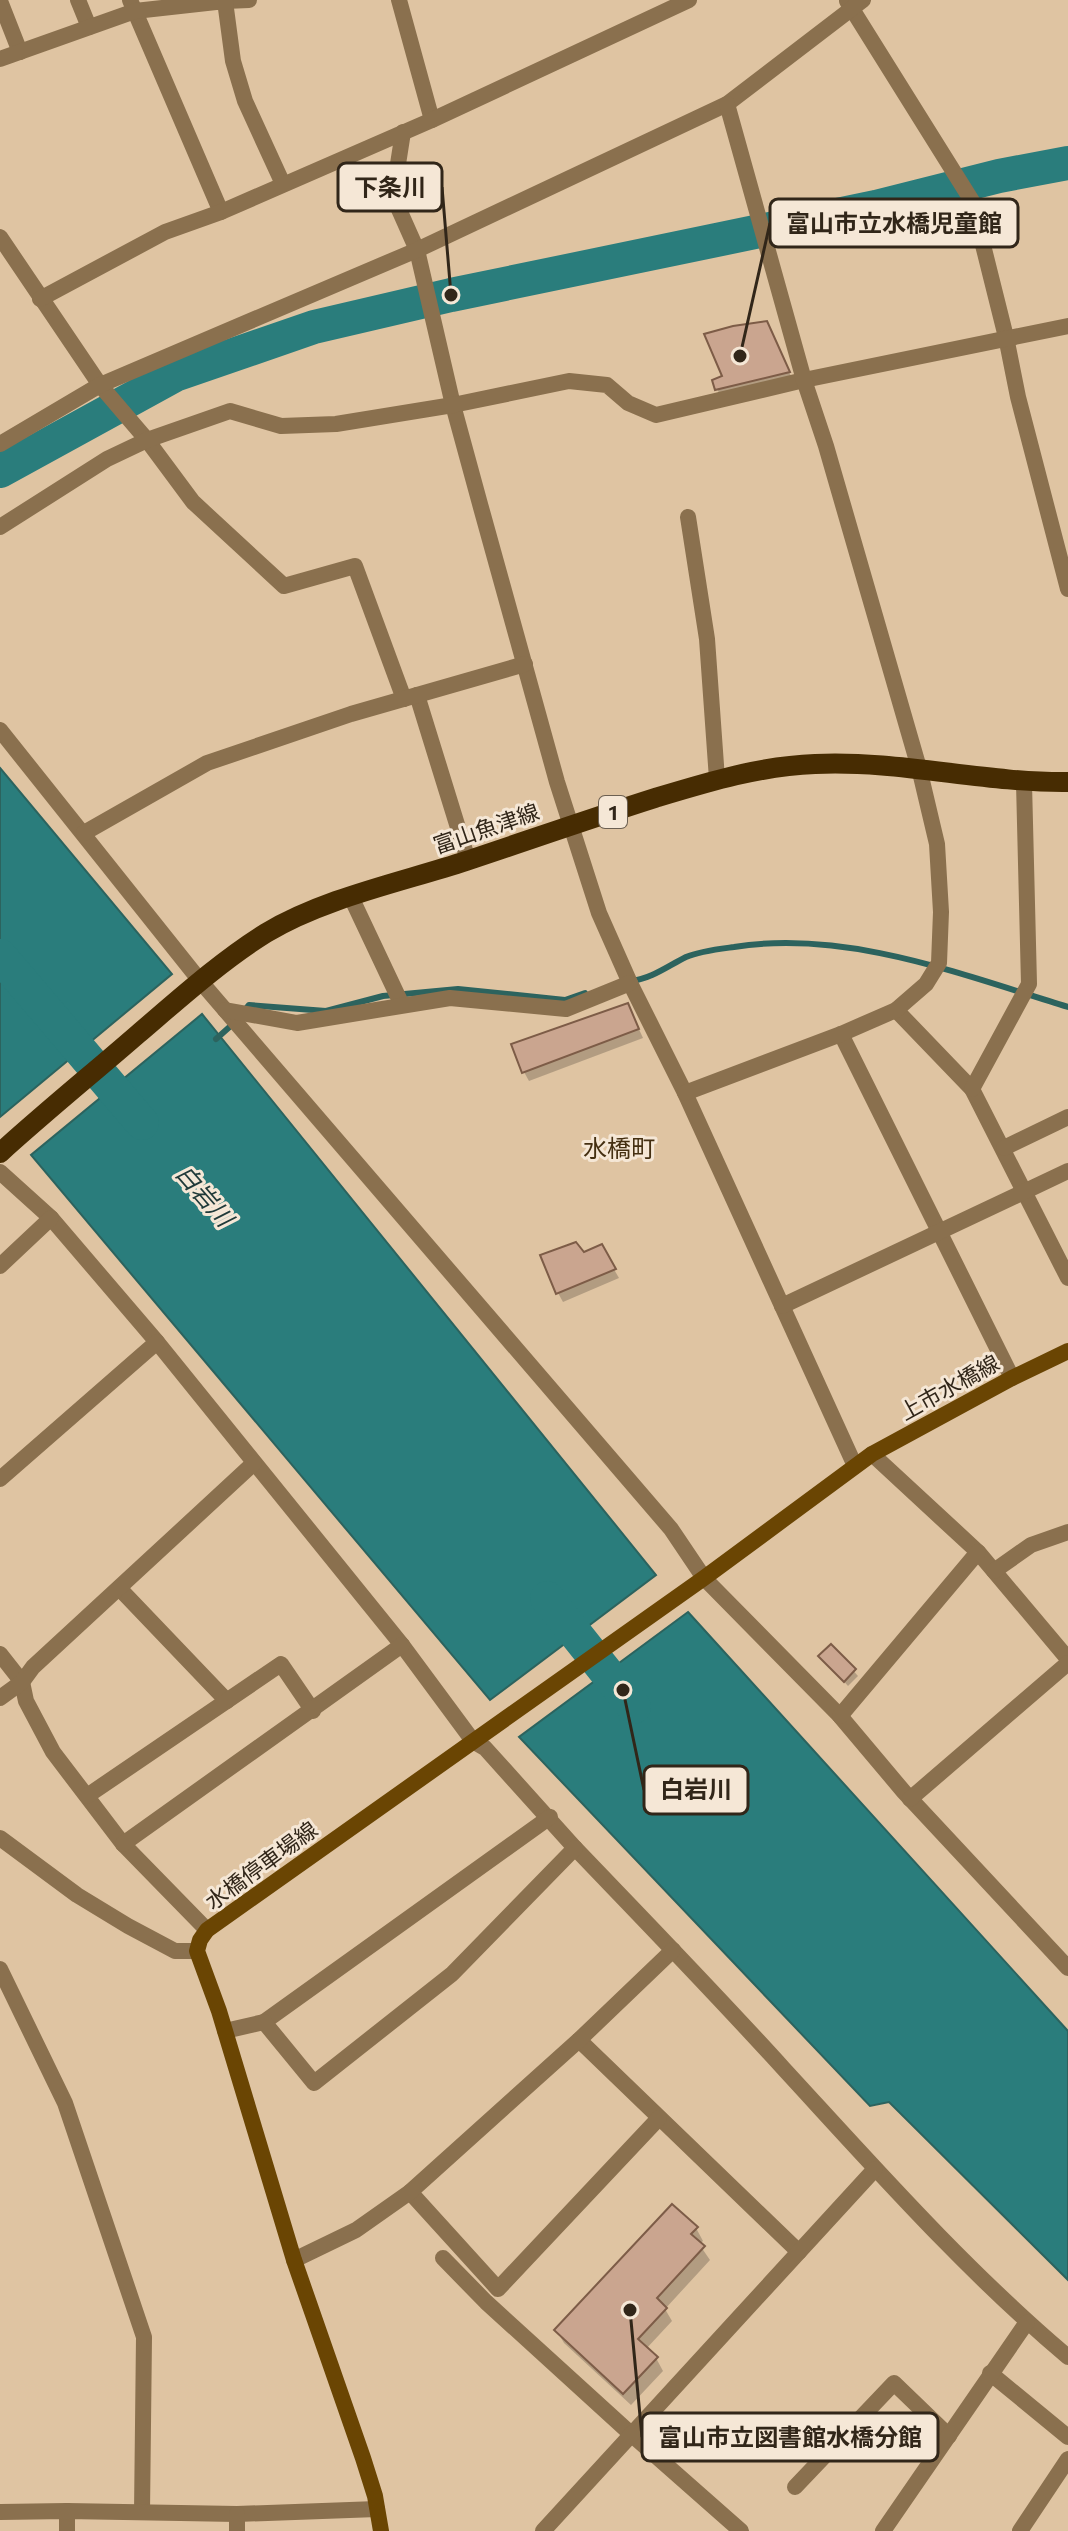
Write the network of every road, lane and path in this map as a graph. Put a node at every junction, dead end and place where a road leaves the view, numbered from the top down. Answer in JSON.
{"nodes":[{"id":1,"x":78,"y":0,"type":"edge"},
{"id":2,"x":249,"y":0,"type":"edge"},
{"id":3,"x":399,"y":0,"type":"edge"},
{"id":4,"x":689,"y":0,"type":"edge"},
{"id":5,"x":0,"y":1,"type":"edge"},
{"id":6,"x":225,"y":1,"type":"edge"},
{"id":7,"x":854,"y":2,"type":"edge"},
{"id":8,"x":132,"y":6,"type":"edge"},
{"id":9,"x":89,"y":27,"type":"junction"},
{"id":10,"x":20,"y":52,"type":"junction"},
{"id":11,"x":0,"y":59,"type":"edge"},
{"id":12,"x":727,"y":104,"type":"junction"},
{"id":13,"x":432,"y":120,"type":"junction"},
{"id":14,"x":403,"y":132,"type":"junction"},
{"id":15,"x":283,"y":184,"type":"junction"},
{"id":16,"x":221,"y":212,"type":"junction"},
{"id":17,"x":0,"y":237,"type":"edge"},
{"id":18,"x":417,"y":250,"type":"junction"},
{"id":19,"x":40,"y":299,"type":"junction"},
{"id":20,"x":1068,"y":326,"type":"edge"},
{"id":21,"x":1006,"y":337,"type":"junction"},
{"id":22,"x":804,"y":380,"type":"junction"},
{"id":23,"x":105,"y":389,"type":"junction"},
{"id":24,"x":453,"y":405,"type":"junction"},
{"id":25,"x":147,"y":440,"type":"junction"},
{"id":26,"x":0,"y":444,"type":"edge"},
{"id":27,"x":688,"y":517,"type":"dead end"},
{"id":28,"x":0,"y":527,"type":"edge"},
{"id":29,"x":1068,"y":589,"type":"edge"},
{"id":30,"x":525,"y":664,"type":"junction"},
{"id":31,"x":411,"y":697,"type":"junction"},
{"id":32,"x":0,"y":730,"type":"edge"},
{"id":33,"x":919,"y":768,"type":"junction"},
{"id":34,"x":717,"y":779,"type":"junction"},
{"id":35,"x":1068,"y":782,"type":"edge"},
{"id":36,"x":1024,"y":783,"type":"junction"},
{"id":37,"x":571,"y":825,"type":"junction"},
{"id":38,"x":84,"y":833,"type":"junction"},
{"id":39,"x":468,"y":860,"type":"junction"},
{"id":40,"x":351,"y":897,"type":"junction"},
{"id":41,"x":630,"y":983,"type":"junction"},
{"id":42,"x":196,"y":986,"type":"junction"},
{"id":43,"x":402,"y":1005,"type":"junction"},
{"id":44,"x":225,"y":1010,"type":"junction"},
{"id":45,"x":896,"y":1010,"type":"junction"},
{"id":46,"x":841,"y":1034,"type":"junction"},
{"id":47,"x":972,"y":1089,"type":"junction"},
{"id":48,"x":685,"y":1093,"type":"junction"},
{"id":49,"x":1068,"y":1117,"type":"edge"},
{"id":50,"x":1004,"y":1148,"type":"junction"},
{"id":51,"x":2,"y":1150,"type":"edge"},
{"id":52,"x":1068,"y":1171,"type":"edge"},
{"id":53,"x":0,"y":1172,"type":"edge"},
{"id":54,"x":1024,"y":1189,"type":"junction"},
{"id":55,"x":51,"y":1218,"type":"junction"},
{"id":56,"x":940,"y":1233,"type":"junction"},
{"id":57,"x":0,"y":1266,"type":"edge"},
{"id":58,"x":1068,"y":1278,"type":"edge"},
{"id":59,"x":782,"y":1306,"type":"junction"},
{"id":60,"x":157,"y":1342,"type":"junction"},
{"id":61,"x":1068,"y":1351,"type":"edge"},
{"id":62,"x":1012,"y":1378,"type":"junction"},
{"id":63,"x":872,"y":1454,"type":"junction"},
{"id":64,"x":254,"y":1463,"type":"junction"},
{"id":65,"x":855,"y":1466,"type":"junction"},
{"id":66,"x":0,"y":1479,"type":"edge"},
{"id":67,"x":1068,"y":1532,"type":"edge"},
{"id":68,"x":978,"y":1552,"type":"junction"},
{"id":69,"x":994,"y":1571,"type":"junction"},
{"id":70,"x":697,"y":1582,"type":"junction"},
{"id":71,"x":119,"y":1588,"type":"junction"},
{"id":72,"x":402,"y":1645,"type":"junction"},
{"id":73,"x":0,"y":1654,"type":"edge"},
{"id":74,"x":1068,"y":1661,"type":"edge"},
{"id":75,"x":22,"y":1682,"type":"junction"},
{"id":76,"x":0,"y":1698,"type":"edge"},
{"id":77,"x":227,"y":1701,"type":"junction"},
{"id":78,"x":313,"y":1711,"type":"junction"},
{"id":79,"x":840,"y":1716,"type":"junction"},
{"id":80,"x":473,"y":1741,"type":"junction"},
{"id":81,"x":87,"y":1796,"type":"junction"},
{"id":82,"x":910,"y":1799,"type":"junction"},
{"id":83,"x":550,"y":1817,"type":"junction"},
{"id":84,"x":0,"y":1838,"type":"edge"},
{"id":85,"x":123,"y":1844,"type":"junction"},
{"id":86,"x":575,"y":1848,"type":"junction"},
{"id":87,"x":207,"y":1930,"type":"junction"},
{"id":88,"x":673,"y":1950,"type":"junction"},
{"id":89,"x":197,"y":1951,"type":"junction"},
{"id":90,"x":1068,"y":1968,"type":"edge"},
{"id":91,"x":0,"y":1969,"type":"edge"},
{"id":92,"x":264,"y":2022,"type":"junction"},
{"id":93,"x":225,"y":2031,"type":"junction"},
{"id":94,"x":579,"y":2040,"type":"junction"},
{"id":95,"x":659,"y":2118,"type":"junction"},
{"id":96,"x":875,"y":2169,"type":"junction"},
{"id":97,"x":410,"y":2192,"type":"junction"},
{"id":98,"x":799,"y":2252,"type":"junction"},
{"id":99,"x":443,"y":2258,"type":"dead end"},
{"id":100,"x":294,"y":2260,"type":"junction"},
{"id":101,"x":492,"y":2296,"type":"junction"},
{"id":102,"x":1027,"y":2322,"type":"junction"},
{"id":103,"x":1068,"y":2357,"type":"edge"},
{"id":104,"x":990,"y":2373,"type":"junction"},
{"id":105,"x":631,"y":2434,"type":"junction"},
{"id":106,"x":949,"y":2436,"type":"junction"},
{"id":107,"x":1068,"y":2437,"type":"edge"},
{"id":108,"x":1068,"y":2459,"type":"edge"},
{"id":109,"x":795,"y":2487,"type":"dead end"},
{"id":110,"x":377,"y":2509,"type":"junction"},
{"id":111,"x":67,"y":2511,"type":"junction"},
{"id":112,"x":0,"y":2512,"type":"edge"},
{"id":113,"x":142,"y":2512,"type":"junction"},
{"id":114,"x":237,"y":2523,"type":"edge"},
{"id":115,"x":67,"y":2531,"type":"edge"},
{"id":116,"x":381,"y":2531,"type":"edge"},
{"id":117,"x":543,"y":2531,"type":"edge"},
{"id":118,"x":741,"y":2531,"type":"edge"},
{"id":119,"x":883,"y":2531,"type":"edge"},
{"id":120,"x":1020,"y":2531,"type":"edge"}],
"edges":[{"from":1,"to":9,"type":"street"},
{"from":2,"to":6,"type":"street"},
{"from":3,"to":13,"type":"street"},
{"from":4,"to":13,"type":"street"},
{"from":5,"to":10,"type":"street"},
{"from":6,"to":8,"type":"street"},
{"from":6,"to":15,"type":"street"},
{"from":7,"to":12,"type":"street"},
{"from":7,"to":21,"type":"street"},
{"from":8,"to":9,"type":"street"},
{"from":8,"to":16,"type":"street"},
{"from":9,"to":10,"type":"street"},
{"from":10,"to":11,"type":"street"},
{"from":12,"to":18,"type":"street"},
{"from":12,"to":22,"type":"street"},
{"from":13,"to":14,"type":"street"},
{"from":14,"to":15,"type":"street"},
{"from":14,"to":18,"type":"street"},
{"from":15,"to":16,"type":"street"},
{"from":16,"to":19,"type":"street"},
{"from":17,"to":19,"type":"street"},
{"from":18,"to":23,"type":"street"},
{"from":18,"to":24,"type":"street"},
{"from":19,"to":23,"type":"street"},
{"from":20,"to":21,"type":"street"},
{"from":21,"to":22,"type":"street"},
{"from":21,"to":29,"type":"street"},
{"from":22,"to":24,"type":"street"},
{"from":22,"to":33,"type":"street"},
{"from":23,"to":25,"type":"street"},
{"from":23,"to":26,"type":"street"},
{"from":24,"to":25,"type":"street"},
{"from":24,"to":30,"type":"street"},
{"from":25,"to":28,"type":"street"},
{"from":25,"to":31,"type":"street"},
{"from":27,"to":34,"type":"street"},
{"from":30,"to":31,"type":"street"},
{"from":30,"to":37,"type":"street"},
{"from":31,"to":38,"type":"street"},
{"from":31,"to":39,"type":"street"},
{"from":32,"to":38,"type":"street"},
{"from":33,"to":34,"type":"main road","name":"富山魚津線","number":"1"},
{"from":33,"to":36,"type":"main road","name":"富山魚津線","number":"1"},
{"from":33,"to":45,"type":"street"},
{"from":34,"to":37,"type":"main road","name":"富山魚津線","number":"1"},
{"from":35,"to":36,"type":"main road","name":"富山魚津線","number":"1"},
{"from":36,"to":47,"type":"street"},
{"from":37,"to":39,"type":"main road","name":"富山魚津線","number":"1"},
{"from":37,"to":41,"type":"street"},
{"from":38,"to":42,"type":"street"},
{"from":39,"to":40,"type":"main road","name":"富山魚津線","number":"1"},
{"from":40,"to":42,"type":"main road","name":"富山魚津線","number":"1"},
{"from":40,"to":43,"type":"street"},
{"from":41,"to":43,"type":"street"},
{"from":41,"to":48,"type":"street"},
{"from":42,"to":44,"type":"street"},
{"from":42,"to":51,"type":"main road","name":"富山魚津線","number":"1"},
{"from":43,"to":44,"type":"street"},
{"from":44,"to":70,"type":"street"},
{"from":45,"to":46,"type":"street"},
{"from":45,"to":47,"type":"street"},
{"from":46,"to":48,"type":"street"},
{"from":46,"to":56,"type":"street"},
{"from":47,"to":50,"type":"street"},
{"from":48,"to":59,"type":"street"},
{"from":49,"to":50,"type":"street"},
{"from":50,"to":54,"type":"street"},
{"from":52,"to":54,"type":"street"},
{"from":53,"to":55,"type":"street"},
{"from":54,"to":56,"type":"street"},
{"from":54,"to":58,"type":"street"},
{"from":55,"to":57,"type":"street"},
{"from":55,"to":60,"type":"street"},
{"from":56,"to":59,"type":"street"},
{"from":56,"to":62,"type":"street"},
{"from":59,"to":65,"type":"street"},
{"from":60,"to":64,"type":"street"},
{"from":60,"to":66,"type":"street"},
{"from":61,"to":62,"type":"main road","name":"上市水橋線"},
{"from":62,"to":63,"type":"main road","name":"上市水橋線"},
{"from":63,"to":65,"type":"main road","name":"上市水橋線"},
{"from":63,"to":68,"type":"street"},
{"from":64,"to":71,"type":"street"},
{"from":64,"to":72,"type":"street"},
{"from":65,"to":70,"type":"main road","name":"水橋停車場線"},
{"from":67,"to":69,"type":"street"},
{"from":68,"to":69,"type":"street"},
{"from":68,"to":79,"type":"street"},
{"from":69,"to":74,"type":"street"},
{"from":70,"to":79,"type":"street"},
{"from":70,"to":80,"type":"main road","name":"水橋停車場線"},
{"from":71,"to":75,"type":"street"},
{"from":71,"to":77,"type":"street"},
{"from":72,"to":78,"type":"street"},
{"from":72,"to":80,"type":"street"},
{"from":73,"to":75,"type":"street"},
{"from":74,"to":82,"type":"street"},
{"from":75,"to":76,"type":"street"},
{"from":75,"to":81,"type":"street"},
{"from":77,"to":78,"type":"street"},
{"from":77,"to":81,"type":"street"},
{"from":78,"to":85,"type":"street"},
{"from":79,"to":82,"type":"street"},
{"from":80,"to":83,"type":"street"},
{"from":80,"to":87,"type":"main road","name":"水橋停車場線"},
{"from":81,"to":85,"type":"street"},
{"from":82,"to":90,"type":"street"},
{"from":83,"to":86,"type":"street"},
{"from":83,"to":92,"type":"street"},
{"from":84,"to":89,"type":"street"},
{"from":85,"to":87,"type":"street"},
{"from":86,"to":88,"type":"street"},
{"from":86,"to":92,"type":"street"},
{"from":87,"to":89,"type":"main road","name":"水橋停車場線"},
{"from":88,"to":94,"type":"street"},
{"from":88,"to":96,"type":"street"},
{"from":89,"to":93,"type":"main road"},
{"from":91,"to":113,"type":"street"},
{"from":92,"to":93,"type":"street"},
{"from":93,"to":100,"type":"main road"},
{"from":94,"to":95,"type":"street"},
{"from":94,"to":97,"type":"street"},
{"from":95,"to":98,"type":"street"},
{"from":95,"to":101,"type":"street"},
{"from":96,"to":98,"type":"street"},
{"from":96,"to":102,"type":"street"},
{"from":97,"to":100,"type":"street"},
{"from":97,"to":101,"type":"street"},
{"from":98,"to":105,"type":"street"},
{"from":99,"to":101,"type":"street"},
{"from":100,"to":110,"type":"main road"},
{"from":101,"to":105,"type":"street"},
{"from":102,"to":103,"type":"street"},
{"from":102,"to":104,"type":"street"},
{"from":104,"to":106,"type":"street"},
{"from":104,"to":107,"type":"street"},
{"from":105,"to":117,"type":"street"},
{"from":105,"to":118,"type":"street"},
{"from":106,"to":109,"type":"street"},
{"from":106,"to":119,"type":"street"},
{"from":108,"to":120,"type":"street"},
{"from":110,"to":114,"type":"street"},
{"from":110,"to":116,"type":"main road"},
{"from":111,"to":112,"type":"street"},
{"from":111,"to":113,"type":"street"},
{"from":111,"to":115,"type":"street"},
{"from":113,"to":114,"type":"street"}]}
